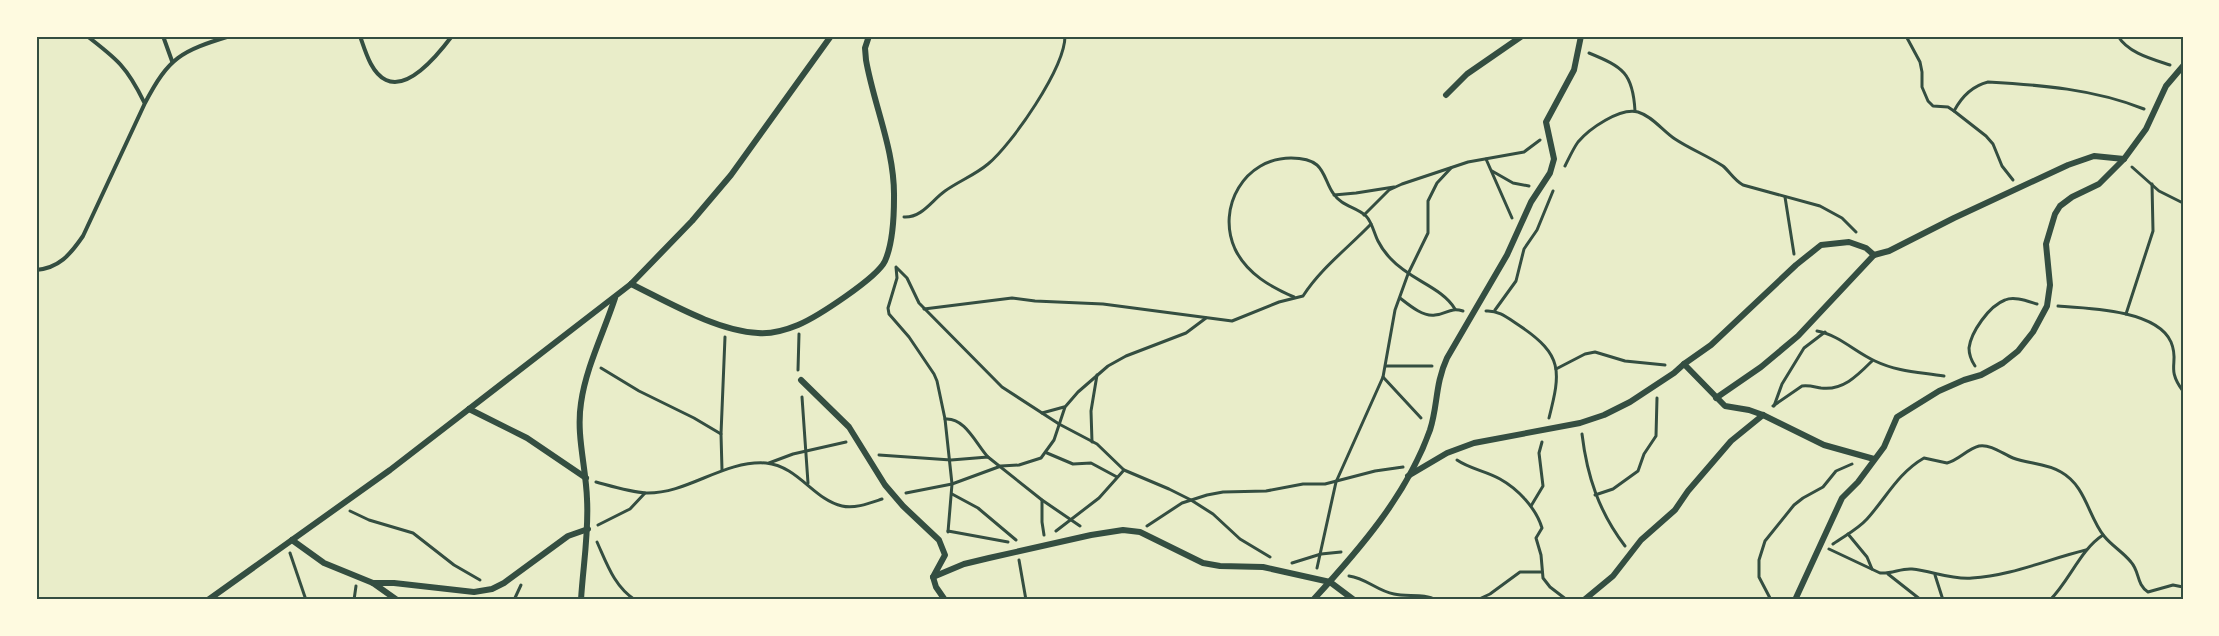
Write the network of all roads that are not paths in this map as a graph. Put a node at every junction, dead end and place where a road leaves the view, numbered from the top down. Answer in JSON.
{"nodes":[{"id":1,"x":87,"y":36,"type":"edge"},
{"id":2,"x":163,"y":36,"type":"edge"},
{"id":3,"x":230,"y":36,"type":"edge"},
{"id":4,"x":360,"y":36,"type":"edge"},
{"id":5,"x":452,"y":36,"type":"edge"},
{"id":6,"x":831,"y":36,"type":"edge"},
{"id":7,"x":869,"y":36,"type":"edge"},
{"id":8,"x":1521,"y":36,"type":"edge"},
{"id":9,"x":1581,"y":36,"type":"edge"},
{"id":10,"x":172,"y":61,"type":"junction"},
{"id":11,"x":2182,"y":68,"type":"edge"},
{"id":12,"x":1446,"y":94,"type":"dead end"},
{"id":13,"x":145,"y":103,"type":"junction"},
{"id":14,"x":2124,"y":159,"type":"junction"},
{"id":15,"x":1874,"y":255,"type":"junction"},
{"id":16,"x":36,"y":270,"type":"edge"},
{"id":17,"x":631,"y":284,"type":"junction"},
{"id":18,"x":615,"y":297,"type":"junction"},
{"id":19,"x":1683,"y":364,"type":"junction"},
{"id":20,"x":801,"y":380,"type":"road end"},
{"id":21,"x":1716,"y":398,"type":"junction"},
{"id":22,"x":469,"y":409,"type":"junction"},
{"id":23,"x":1763,"y":415,"type":"junction"},
{"id":24,"x":1874,"y":459,"type":"junction"},
{"id":25,"x":1408,"y":476,"type":"junction"},
{"id":26,"x":586,"y":478,"type":"junction"},
{"id":27,"x":590,"y":529,"type":"junction"},
{"id":28,"x":289,"y":542,"type":"junction"},
{"id":29,"x":933,"y":577,"type":"junction"},
{"id":30,"x":1331,"y":580,"type":"junction"},
{"id":31,"x":373,"y":583,"type":"junction"},
{"id":32,"x":208,"y":600,"type":"edge"},
{"id":33,"x":398,"y":600,"type":"edge"},
{"id":34,"x":581,"y":600,"type":"edge"},
{"id":35,"x":945,"y":600,"type":"edge"},
{"id":36,"x":1313,"y":600,"type":"edge"},
{"id":37,"x":1354,"y":600,"type":"edge"},
{"id":38,"x":1584,"y":600,"type":"edge"},
{"id":39,"x":1795,"y":600,"type":"edge"}],
"edges":[{"from":1,"to":13,"type":"lane"},
{"from":2,"to":10,"type":"lane"},
{"from":3,"to":10,"type":"lane"},
{"from":4,"to":5,"type":"lane"},
{"from":6,"to":17,"type":"street"},
{"from":7,"to":17,"type":"street"},
{"from":8,"to":12,"type":"street"},
{"from":9,"to":25,"type":"street"},
{"from":10,"to":13,"type":"lane"},
{"from":11,"to":14,"type":"street"},
{"from":13,"to":16,"type":"lane"},
{"from":14,"to":15,"type":"street"},
{"from":14,"to":24,"type":"street"},
{"from":15,"to":19,"type":"street"},
{"from":15,"to":21,"type":"street"},
{"from":17,"to":18,"type":"street"},
{"from":18,"to":22,"type":"street"},
{"from":18,"to":26,"type":"street"},
{"from":19,"to":21,"type":"street"},
{"from":19,"to":25,"type":"street"},
{"from":20,"to":29,"type":"street"},
{"from":21,"to":23,"type":"street"},
{"from":22,"to":26,"type":"street"},
{"from":22,"to":28,"type":"street"},
{"from":23,"to":24,"type":"street"},
{"from":23,"to":38,"type":"street"},
{"from":24,"to":39,"type":"street"},
{"from":25,"to":30,"type":"street"},
{"from":26,"to":27,"type":"street"},
{"from":27,"to":31,"type":"street"},
{"from":27,"to":34,"type":"street"},
{"from":28,"to":31,"type":"street"},
{"from":28,"to":32,"type":"street"},
{"from":29,"to":30,"type":"street"},
{"from":29,"to":35,"type":"street"},
{"from":30,"to":36,"type":"street"},
{"from":30,"to":37,"type":"street"},
{"from":31,"to":33,"type":"street"}]}
